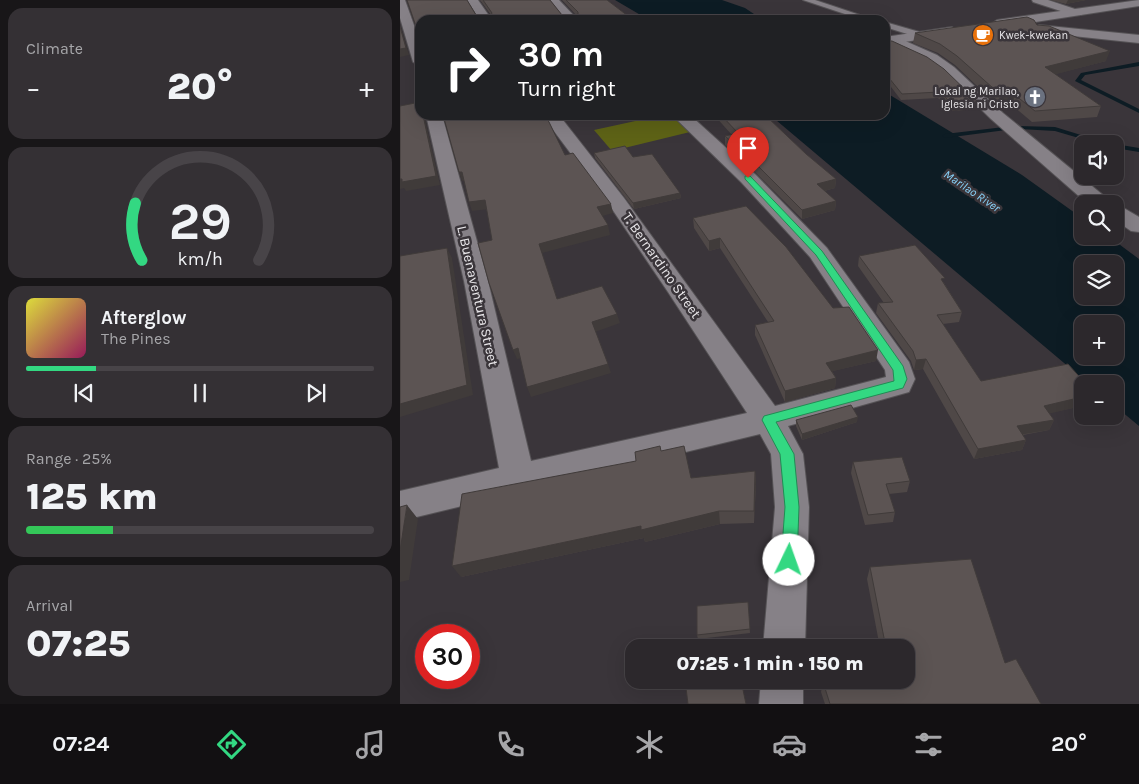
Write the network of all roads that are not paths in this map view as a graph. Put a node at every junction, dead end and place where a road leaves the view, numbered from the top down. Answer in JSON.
{"nodes":[{"id":1,"x":472,"y":0,"type":"edge"},
{"id":2,"x":553,"y":0,"type":"edge"},
{"id":3,"x":808,"y":0,"type":"edge"},
{"id":4,"x":1037,"y":0,"type":"edge"},
{"id":5,"x":400,"y":2,"type":"edge"},
{"id":6,"x":1139,"y":3,"type":"edge"},
{"id":7,"x":1077,"y":13,"type":"junction"},
{"id":8,"x":482,"y":15,"type":"edge"},
{"id":9,"x":567,"y":15,"type":"edge"},
{"id":10,"x":855,"y":15,"type":"edge"},
{"id":11,"x":890,"y":26,"type":"edge"},
{"id":12,"x":966,"y":29,"type":"edge"},
{"id":13,"x":920,"y":35,"type":"junction"},
{"id":14,"x":1139,"y":39,"type":"edge"},
{"id":15,"x":890,"y":40,"type":"edge"},
{"id":16,"x":890,"y":40,"type":"edge"},
{"id":17,"x":415,"y":43,"type":"edge"},
{"id":18,"x":435,"y":120,"type":"edge"},
{"id":19,"x":554,"y":120,"type":"edge"},
{"id":20,"x":685,"y":120,"type":"edge"},
{"id":21,"x":1092,"y":195,"type":"edge"},
{"id":22,"x":1124,"y":217,"type":"edge"},
{"id":23,"x":1139,"y":226,"type":"edge"},
{"id":24,"x":768,"y":420,"type":"junction"},
{"id":25,"x":518,"y":479,"type":"junction"},
{"id":26,"x":400,"y":506,"type":"edge"},
{"id":27,"x":785,"y":639,"type":"edge"},
{"id":28,"x":782,"y":689,"type":"edge"},
{"id":29,"x":781,"y":704,"type":"edge"}],
"edges":[{"from":1,"to":8,"type":"street"},
{"from":2,"to":9,"type":"street"},
{"from":3,"to":10,"type":"lane"},
{"from":4,"to":7,"type":"street"},
{"from":5,"to":17,"type":"street"},
{"from":6,"to":7,"type":"street"},
{"from":7,"to":14,"type":"street"},
{"from":11,"to":13,"type":"lane"},
{"from":12,"to":13,"type":"street"},
{"from":13,"to":15,"type":"street"},
{"from":16,"to":21,"type":"street"},
{"from":18,"to":25,"type":"street","name":"L. Buenaventura Street"},
{"from":19,"to":24,"type":"street","name":"T. Bernardino Street"},
{"from":20,"to":24,"type":"street"},
{"from":22,"to":23,"type":"street"},
{"from":24,"to":25,"type":"street"},
{"from":24,"to":27,"type":"street","name":"T. Bernardino Street"},
{"from":25,"to":26,"type":"street"},
{"from":28,"to":29,"type":"street"}]}
